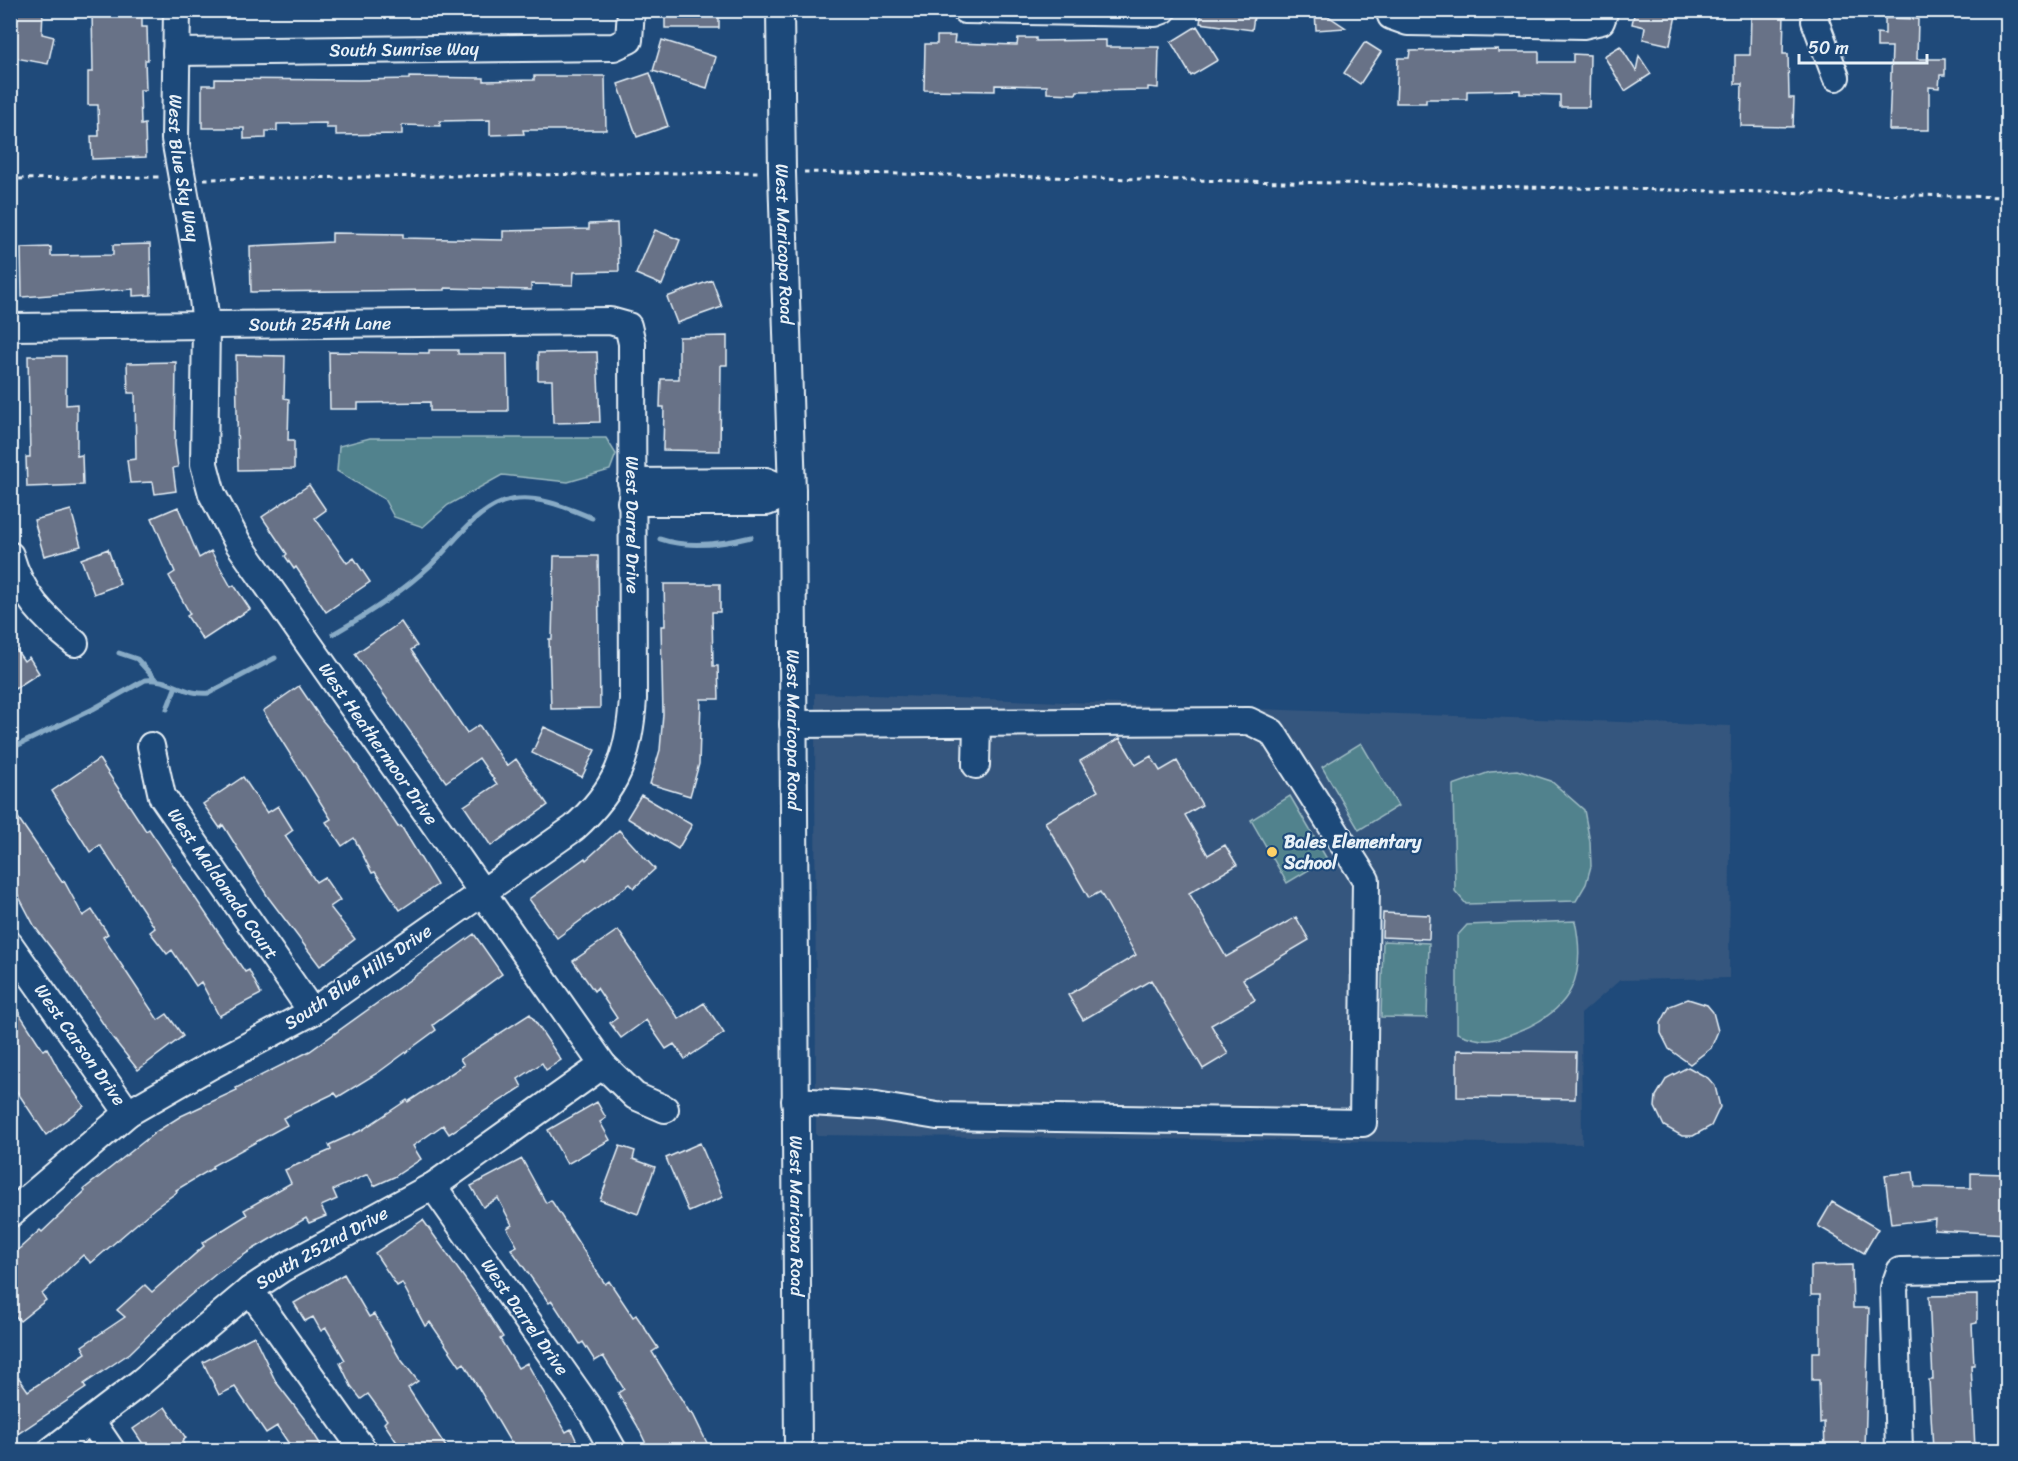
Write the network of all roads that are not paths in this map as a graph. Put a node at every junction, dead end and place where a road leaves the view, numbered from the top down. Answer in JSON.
{"nodes":[{"id":1,"x":177,"y":10,"type":"edge"},
{"id":2,"x":631,"y":10,"type":"edge"},
{"id":3,"x":780,"y":10,"type":"edge"},
{"id":4,"x":965,"y":10,"type":"edge"},
{"id":5,"x":1163,"y":10,"type":"edge"},
{"id":6,"x":1816,"y":10,"type":"edge"},
{"id":7,"x":1390,"y":13,"type":"edge"},
{"id":8,"x":1603,"y":16,"type":"edge"},
{"id":9,"x":176,"y":52,"type":"junction"},
{"id":10,"x":1836,"y":77,"type":"dead end"},
{"id":11,"x":206,"y":325,"type":"junction"},
{"id":12,"x":628,"y":326,"type":"joint"},
{"id":13,"x":10,"y":327,"type":"edge"},
{"id":14,"x":631,"y":492,"type":"junction"},
{"id":15,"x":792,"y":492,"type":"junction"},
{"id":16,"x":10,"y":555,"type":"edge"},
{"id":17,"x":75,"y":643,"type":"dead end"},
{"id":18,"x":631,"y":723,"type":"joint"},
{"id":19,"x":977,"y":723,"type":"junction"},
{"id":20,"x":793,"y":724,"type":"junction"},
{"id":21,"x":151,"y":746,"type":"dead end"},
{"id":22,"x":976,"y":765,"type":"dead end"},
{"id":23,"x":484,"y":891,"type":"junction"},
{"id":24,"x":10,"y":945,"type":"edge"},
{"id":25,"x":312,"y":1012,"type":"junction"},
{"id":26,"x":603,"y":1065,"type":"junction"},
{"id":27,"x":795,"y":1101,"type":"junction"},
{"id":28,"x":665,"y":1109,"type":"dead end"},
{"id":29,"x":129,"y":1113,"type":"junction"},
{"id":30,"x":433,"y":1186,"type":"junction"},
{"id":31,"x":10,"y":1214,"type":"edge"},
{"id":32,"x":2007,"y":1269,"type":"edge"},
{"id":33,"x":250,"y":1290,"type":"junction"},
{"id":34,"x":92,"y":1422,"type":"junction"},
{"id":35,"x":52,"y":1450,"type":"edge"},
{"id":36,"x":111,"y":1450,"type":"edge"},
{"id":37,"x":363,"y":1450,"type":"edge"},
{"id":38,"x":613,"y":1450,"type":"edge"},
{"id":39,"x":798,"y":1450,"type":"edge"},
{"id":40,"x":1899,"y":1450,"type":"edge"}],
"edges":[{"from":1,"to":9,"type":"street","name":"West Blue Sky Way"},
{"from":2,"to":9,"type":"street","name":"South Sunrise Way"},
{"from":3,"to":15,"type":"street","name":"West Maricopa Road"},
{"from":4,"to":5,"type":"street"},
{"from":6,"to":10,"type":"street"},
{"from":7,"to":8,"type":"street"},
{"from":9,"to":11,"type":"street","name":"West Blue Sky Way"},
{"from":11,"to":12,"type":"street","name":"South 254th Lane"},
{"from":11,"to":13,"type":"street","name":"South 254th Lane"},
{"from":11,"to":23,"type":"street","name":"West Heathermoor Drive"},
{"from":12,"to":14,"type":"street","name":"West Darrel Drive"},
{"from":14,"to":15,"type":"street"},
{"from":14,"to":18,"type":"street","name":"West Darrel Drive"},
{"from":15,"to":20,"type":"street","name":"West Maricopa Road"},
{"from":16,"to":17,"type":"street"},
{"from":18,"to":23,"type":"street","name":"South Blue Hills Drive"},
{"from":19,"to":20,"type":"street"},
{"from":19,"to":22,"type":"street"},
{"from":19,"to":27,"type":"street"},
{"from":20,"to":27,"type":"street","name":"West Maricopa Road"},
{"from":21,"to":25,"type":"street","name":"West Maldonado Court"},
{"from":23,"to":25,"type":"street","name":"South Blue Hills Drive"},
{"from":23,"to":26,"type":"street","name":"West Heathermoor Drive"},
{"from":24,"to":29,"type":"street","name":"West Carson Drive"},
{"from":25,"to":29,"type":"street","name":"South Blue Hills Drive"},
{"from":26,"to":28,"type":"street","name":"West Heathermoor Drive"},
{"from":26,"to":30,"type":"street","name":"South 252nd Drive"},
{"from":27,"to":39,"type":"street","name":"West Maricopa Road"},
{"from":29,"to":31,"type":"street","name":"South Blue Hills Drive"},
{"from":30,"to":33,"type":"street","name":"South 252nd Drive"},
{"from":30,"to":38,"type":"street","name":"West Darrel Drive"},
{"from":32,"to":40,"type":"street"},
{"from":33,"to":34,"type":"street","name":"South 252nd Drive"},
{"from":33,"to":37,"type":"street"},
{"from":34,"to":35,"type":"street","name":"South 252nd Drive"},
{"from":34,"to":36,"type":"street"}]}
